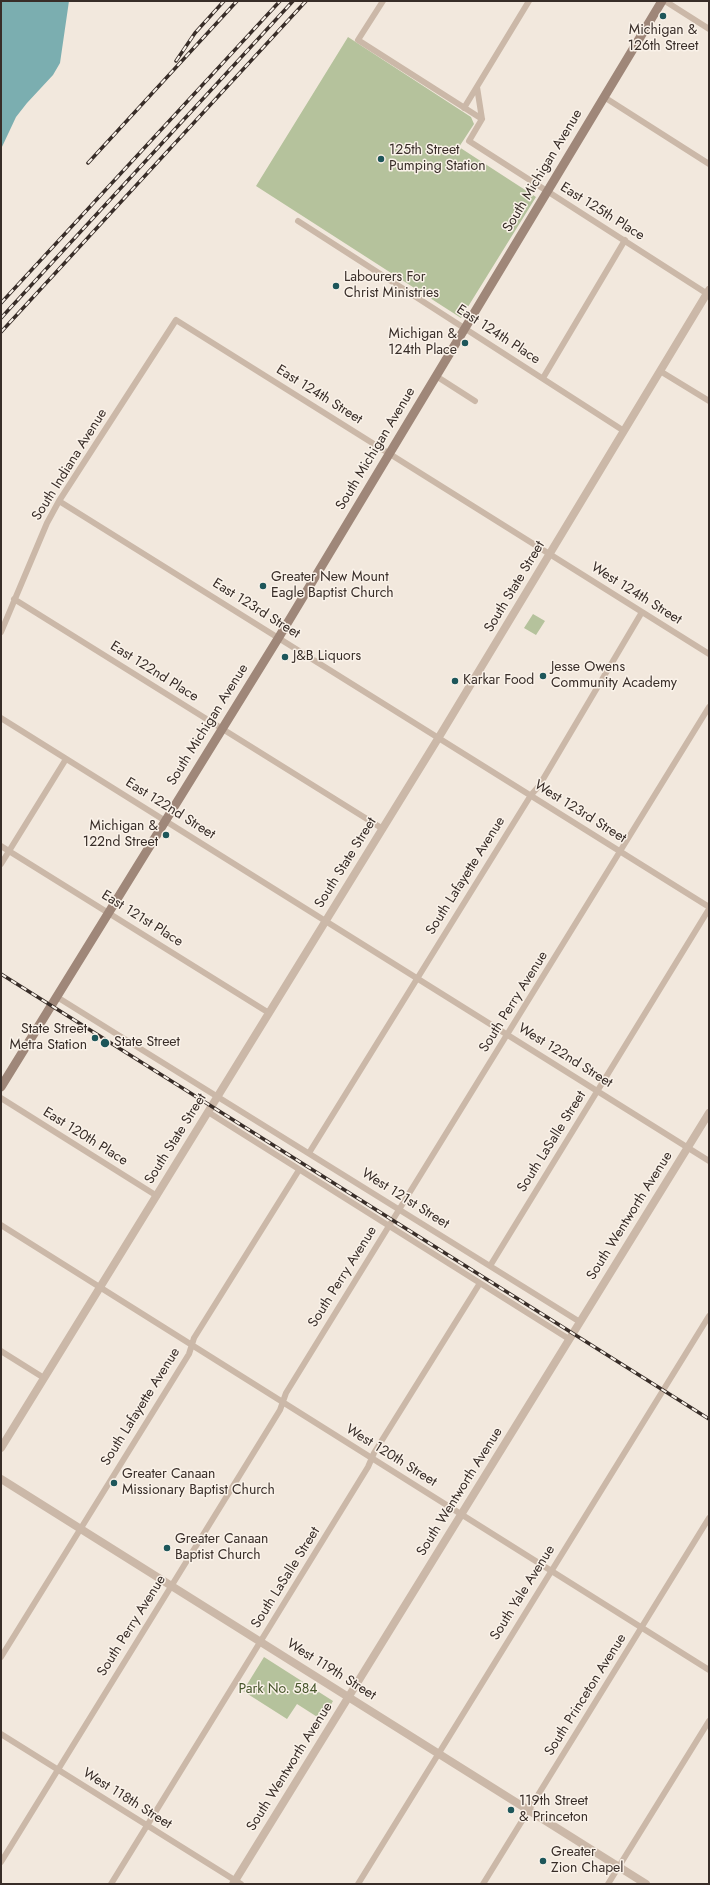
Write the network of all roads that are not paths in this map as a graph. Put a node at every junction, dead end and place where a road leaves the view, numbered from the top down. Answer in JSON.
{"nodes":[{"id":1,"x":383,"y":1,"type":"edge"},
{"id":2,"x":529,"y":1,"type":"edge"},
{"id":3,"x":662,"y":1,"type":"edge"},
{"id":4,"x":665,"y":1,"type":"edge"},
{"id":5,"x":709,"y":29,"type":"edge"},
{"id":6,"x":477,"y":87,"type":"junction"},
{"id":7,"x":604,"y":97,"type":"junction"},
{"id":8,"x":464,"y":108,"type":"junction"},
{"id":9,"x":482,"y":119,"type":"junction"},
{"id":10,"x":709,"y":164,"type":"edge"},
{"id":11,"x":547,"y":191,"type":"junction"},
{"id":12,"x":298,"y":221,"type":"dead end"},
{"id":13,"x":625,"y":240,"type":"junction"},
{"id":14,"x":708,"y":293,"type":"edge"},
{"id":15,"x":176,"y":320,"type":"joint"},
{"id":16,"x":464,"y":328,"type":"junction"},
{"id":17,"x":660,"y":371,"type":"junction"},
{"id":18,"x":436,"y":376,"type":"junction"},
{"id":19,"x":543,"y":378,"type":"junction"},
{"id":20,"x":709,"y":401,"type":"edge"},
{"id":21,"x":475,"y":402,"type":"dead end"},
{"id":22,"x":624,"y":431,"type":"junction"},
{"id":23,"x":390,"y":453,"type":"junction"},
{"id":24,"x":60,"y":501,"type":"junction"},
{"id":25,"x":551,"y":554,"type":"junction"},
{"id":26,"x":14,"y":599,"type":"junction"},
{"id":27,"x":642,"y":612,"type":"junction"},
{"id":28,"x":1,"y":632,"type":"edge"},
{"id":29,"x":279,"y":637,"type":"junction"},
{"id":30,"x":709,"y":654,"type":"edge"},
{"id":31,"x":709,"y":707,"type":"edge"},
{"id":32,"x":1,"y":718,"type":"edge"},
{"id":33,"x":222,"y":729,"type":"junction"},
{"id":34,"x":439,"y":737,"type":"junction"},
{"id":35,"x":66,"y":759,"type":"junction"},
{"id":36,"x":531,"y":795,"type":"junction"},
{"id":37,"x":165,"y":820,"type":"junction"},
{"id":38,"x":383,"y":829,"type":"junction"},
{"id":39,"x":1,"y":846,"type":"edge"},
{"id":40,"x":9,"y":851,"type":"junction"},
{"id":41,"x":621,"y":852,"type":"junction"},
{"id":42,"x":1,"y":864,"type":"edge"},
{"id":43,"x":709,"y":908,"type":"edge"},
{"id":44,"x":108,"y":912,"type":"junction"},
{"id":45,"x":326,"y":920,"type":"junction"},
{"id":46,"x":418,"y":978,"type":"junction"},
{"id":47,"x":57,"y":997,"type":"junction"},
{"id":48,"x":269,"y":1013,"type":"junction"},
{"id":49,"x":507,"y":1034,"type":"junction"},
{"id":50,"x":1,"y":1087,"type":"edge"},
{"id":51,"x":597,"y":1091,"type":"junction"},
{"id":52,"x":218,"y":1096,"type":"junction"},
{"id":53,"x":1,"y":1098,"type":"edge"},
{"id":54,"x":208,"y":1112,"type":"junction"},
{"id":55,"x":709,"y":1113,"type":"edge"},
{"id":56,"x":687,"y":1148,"type":"junction"},
{"id":57,"x":309,"y":1153,"type":"junction"},
{"id":58,"x":709,"y":1161,"type":"edge"},
{"id":59,"x":299,"y":1170,"type":"junction"},
{"id":60,"x":157,"y":1196,"type":"junction"},
{"id":61,"x":399,"y":1209,"type":"junction"},
{"id":62,"x":1,"y":1225,"type":"edge"},
{"id":63,"x":389,"y":1226,"type":"junction"},
{"id":64,"x":490,"y":1266,"type":"junction"},
{"id":65,"x":480,"y":1283,"type":"junction"},
{"id":66,"x":100,"y":1287,"type":"junction"},
{"id":67,"x":709,"y":1316,"type":"edge"},
{"id":68,"x":580,"y":1322,"type":"junction"},
{"id":69,"x":569,"y":1339,"type":"junction"},
{"id":70,"x":192,"y":1345,"type":"junction"},
{"id":71,"x":1,"y":1351,"type":"edge"},
{"id":72,"x":44,"y":1378,"type":"junction"},
{"id":73,"x":283,"y":1402,"type":"junction"},
{"id":74,"x":1,"y":1448,"type":"edge"},
{"id":75,"x":372,"y":1458,"type":"junction"},
{"id":76,"x":1,"y":1479,"type":"edge"},
{"id":77,"x":461,"y":1514,"type":"junction"},
{"id":78,"x":709,"y":1518,"type":"edge"},
{"id":79,"x":80,"y":1528,"type":"junction"},
{"id":80,"x":551,"y":1571,"type":"junction"},
{"id":81,"x":171,"y":1585,"type":"junction"},
{"id":82,"x":641,"y":1627,"type":"junction"},
{"id":83,"x":260,"y":1641,"type":"junction"},
{"id":84,"x":1,"y":1657,"type":"edge"},
{"id":85,"x":709,"y":1670,"type":"edge"},
{"id":86,"x":349,"y":1697,"type":"junction"},
{"id":87,"x":709,"y":1721,"type":"edge"},
{"id":88,"x":1,"y":1734,"type":"edge"},
{"id":89,"x":438,"y":1753,"type":"junction"},
{"id":90,"x":58,"y":1770,"type":"junction"},
{"id":91,"x":528,"y":1810,"type":"junction"},
{"id":92,"x":147,"y":1825,"type":"junction"},
{"id":93,"x":1,"y":1862,"type":"edge"},
{"id":94,"x":619,"y":1867,"type":"junction"},
{"id":95,"x":236,"y":1883,"type":"edge"},
{"id":96,"x":111,"y":1884,"type":"edge"},
{"id":97,"x":358,"y":1884,"type":"edge"},
{"id":98,"x":483,"y":1884,"type":"edge"},
{"id":99,"x":608,"y":1884,"type":"edge"},
{"id":100,"x":646,"y":1884,"type":"edge"}],
"edges":[{"from":1,"to":8,"type":"street"},
{"from":2,"to":6,"type":"street"},
{"from":3,"to":7,"type":"main road","name":"South Michigan Avenue"},
{"from":4,"to":5,"type":"street"},
{"from":6,"to":8,"type":"street"},
{"from":6,"to":9,"type":"street"},
{"from":7,"to":10,"type":"street"},
{"from":7,"to":11,"type":"main road","name":"South Michigan Avenue"},
{"from":8,"to":9,"type":"street"},
{"from":9,"to":11,"type":"street","name":"East 125th Place"},
{"from":11,"to":13,"type":"street","name":"East 125th Place"},
{"from":11,"to":16,"type":"main road","name":"South Michigan Avenue"},
{"from":12,"to":16,"type":"street","name":"East 124th Place"},
{"from":13,"to":14,"type":"street","name":"East 125th Place"},
{"from":13,"to":19,"type":"street"},
{"from":14,"to":17,"type":"street","name":"South State Street"},
{"from":15,"to":23,"type":"street","name":"East 124th Street"},
{"from":15,"to":24,"type":"street","name":"South Indiana Avenue"},
{"from":16,"to":18,"type":"main road","name":"South Michigan Avenue"},
{"from":16,"to":19,"type":"street","name":"East 124th Place"},
{"from":17,"to":20,"type":"street"},
{"from":17,"to":22,"type":"street","name":"South State Street"},
{"from":18,"to":21,"type":"street"},
{"from":18,"to":23,"type":"main road","name":"South Michigan Avenue"},
{"from":19,"to":22,"type":"street","name":"East 124th Place"},
{"from":22,"to":25,"type":"street","name":"South State Street"},
{"from":23,"to":25,"type":"street","name":"East 124th Street"},
{"from":23,"to":29,"type":"main road","name":"South Michigan Avenue"},
{"from":24,"to":26,"type":"street","name":"South Indiana Avenue"},
{"from":24,"to":29,"type":"street","name":"East 123rd Street"},
{"from":25,"to":27,"type":"street","name":"West 124th Street"},
{"from":25,"to":34,"type":"street","name":"South State Street"},
{"from":26,"to":28,"type":"street","name":"South Indiana Avenue"},
{"from":26,"to":33,"type":"street","name":"East 122nd Place"},
{"from":27,"to":30,"type":"street","name":"West 124th Street"},
{"from":27,"to":36,"type":"street","name":"South Lafayette Avenue"},
{"from":29,"to":33,"type":"main road","name":"South Michigan Avenue"},
{"from":29,"to":34,"type":"street","name":"East 123rd Street"},
{"from":31,"to":41,"type":"street","name":"South Perry Avenue"},
{"from":32,"to":35,"type":"street","name":"East 122nd Street"},
{"from":33,"to":37,"type":"main road","name":"South Michigan Avenue"},
{"from":33,"to":38,"type":"street","name":"East 122nd Place"},
{"from":34,"to":36,"type":"street","name":"West 123rd Street"},
{"from":34,"to":38,"type":"street","name":"South State Street"},
{"from":35,"to":37,"type":"street","name":"East 122nd Street"},
{"from":35,"to":40,"type":"street"},
{"from":36,"to":41,"type":"street","name":"West 123rd Street"},
{"from":36,"to":46,"type":"street","name":"South Lafayette Avenue"},
{"from":37,"to":44,"type":"main road","name":"South Michigan Avenue"},
{"from":37,"to":45,"type":"street","name":"East 122nd Street"},
{"from":38,"to":45,"type":"street","name":"South State Street"},
{"from":39,"to":40,"type":"street","name":"East 121st Place"},
{"from":40,"to":42,"type":"street"},
{"from":40,"to":44,"type":"street","name":"East 121st Place"},
{"from":41,"to":43,"type":"street","name":"West 123rd Street"},
{"from":41,"to":49,"type":"street","name":"South Perry Avenue"},
{"from":43,"to":51,"type":"street","name":"South LaSalle Street"},
{"from":44,"to":47,"type":"main road","name":"South Michigan Avenue"},
{"from":44,"to":48,"type":"street","name":"East 121st Place"},
{"from":45,"to":46,"type":"street","name":"West 122nd Street"},
{"from":45,"to":48,"type":"street","name":"South State Street"},
{"from":46,"to":49,"type":"street","name":"West 122nd Street"},
{"from":46,"to":57,"type":"street","name":"South Lafayette Avenue"},
{"from":47,"to":50,"type":"main road","name":"South Michigan Avenue"},
{"from":47,"to":52,"type":"street","name":"West 121st Street"},
{"from":48,"to":52,"type":"street","name":"South State Street"},
{"from":49,"to":51,"type":"street","name":"West 122nd Street"},
{"from":49,"to":61,"type":"street","name":"South Perry Avenue"},
{"from":51,"to":56,"type":"street","name":"West 122nd Street"},
{"from":51,"to":64,"type":"street","name":"South LaSalle Street"},
{"from":52,"to":54,"type":"street","name":"South State Street"},
{"from":52,"to":57,"type":"street","name":"West 121st Street"},
{"from":53,"to":60,"type":"street","name":"East 120th Place"},
{"from":54,"to":59,"type":"street"},
{"from":54,"to":60,"type":"street","name":"South State Street"},
{"from":55,"to":56,"type":"street","name":"South Wentworth Avenue"},
{"from":56,"to":58,"type":"street","name":"West 122nd Street"},
{"from":56,"to":68,"type":"street","name":"South Wentworth Avenue"},
{"from":57,"to":61,"type":"street","name":"West 121st Street"},
{"from":59,"to":63,"type":"street"},
{"from":59,"to":70,"type":"street","name":"South Lafayette Avenue"},
{"from":60,"to":66,"type":"street","name":"South State Street"},
{"from":61,"to":63,"type":"street","name":"South Perry Avenue"},
{"from":61,"to":64,"type":"street","name":"West 121st Street"},
{"from":62,"to":66,"type":"street","name":"West 120th Street"},
{"from":63,"to":65,"type":"street"},
{"from":63,"to":73,"type":"street","name":"South Perry Avenue"},
{"from":64,"to":68,"type":"street","name":"West 121st Street"},
{"from":65,"to":69,"type":"street"},
{"from":65,"to":75,"type":"street","name":"South LaSalle Street"},
{"from":66,"to":70,"type":"street","name":"West 120th Street"},
{"from":66,"to":72,"type":"street","name":"South State Street"},
{"from":67,"to":80,"type":"street","name":"South Yale Avenue"},
{"from":68,"to":69,"type":"street","name":"South Wentworth Avenue"},
{"from":69,"to":77,"type":"street","name":"South Wentworth Avenue"},
{"from":70,"to":73,"type":"street","name":"West 120th Street"},
{"from":70,"to":79,"type":"street","name":"South Lafayette Avenue"},
{"from":71,"to":72,"type":"street"},
{"from":72,"to":74,"type":"street","name":"South State Street"},
{"from":73,"to":75,"type":"street","name":"West 120th Street"},
{"from":73,"to":81,"type":"street","name":"South Perry Avenue"},
{"from":75,"to":77,"type":"street","name":"West 120th Street"},
{"from":75,"to":83,"type":"street","name":"South LaSalle Street"},
{"from":76,"to":79,"type":"street","name":"West 119th Street"},
{"from":77,"to":80,"type":"street","name":"West 120th Street"},
{"from":77,"to":86,"type":"street","name":"South Wentworth Avenue"},
{"from":78,"to":82,"type":"street","name":"South Princeton Avenue"},
{"from":79,"to":81,"type":"street","name":"West 119th Street"},
{"from":79,"to":84,"type":"street","name":"South Lafayette Avenue"},
{"from":80,"to":82,"type":"street","name":"West 120th Street"},
{"from":80,"to":89,"type":"street","name":"South Yale Avenue"},
{"from":81,"to":83,"type":"street","name":"West 119th Street"},
{"from":81,"to":90,"type":"street","name":"South Perry Avenue"},
{"from":82,"to":85,"type":"street","name":"West 120th Street"},
{"from":82,"to":91,"type":"street","name":"South Princeton Avenue"},
{"from":83,"to":86,"type":"street","name":"West 119th Street"},
{"from":83,"to":92,"type":"street","name":"South LaSalle Street"},
{"from":86,"to":89,"type":"street","name":"West 119th Street"},
{"from":86,"to":95,"type":"street","name":"South Wentworth Avenue"},
{"from":87,"to":94,"type":"street"},
{"from":88,"to":90,"type":"street","name":"West 118th Street"},
{"from":89,"to":91,"type":"street","name":"West 119th Street"},
{"from":89,"to":97,"type":"street","name":"South Yale Avenue"},
{"from":90,"to":92,"type":"street","name":"West 118th Street"},
{"from":90,"to":93,"type":"street","name":"South Perry Avenue"},
{"from":91,"to":94,"type":"street","name":"West 119th Street"},
{"from":91,"to":98,"type":"street","name":"South Princeton Avenue"},
{"from":92,"to":95,"type":"street","name":"West 118th Street"},
{"from":92,"to":96,"type":"street","name":"South LaSalle Street"},
{"from":94,"to":99,"type":"street"},
{"from":94,"to":100,"type":"street","name":"West 119th Street"}]}
